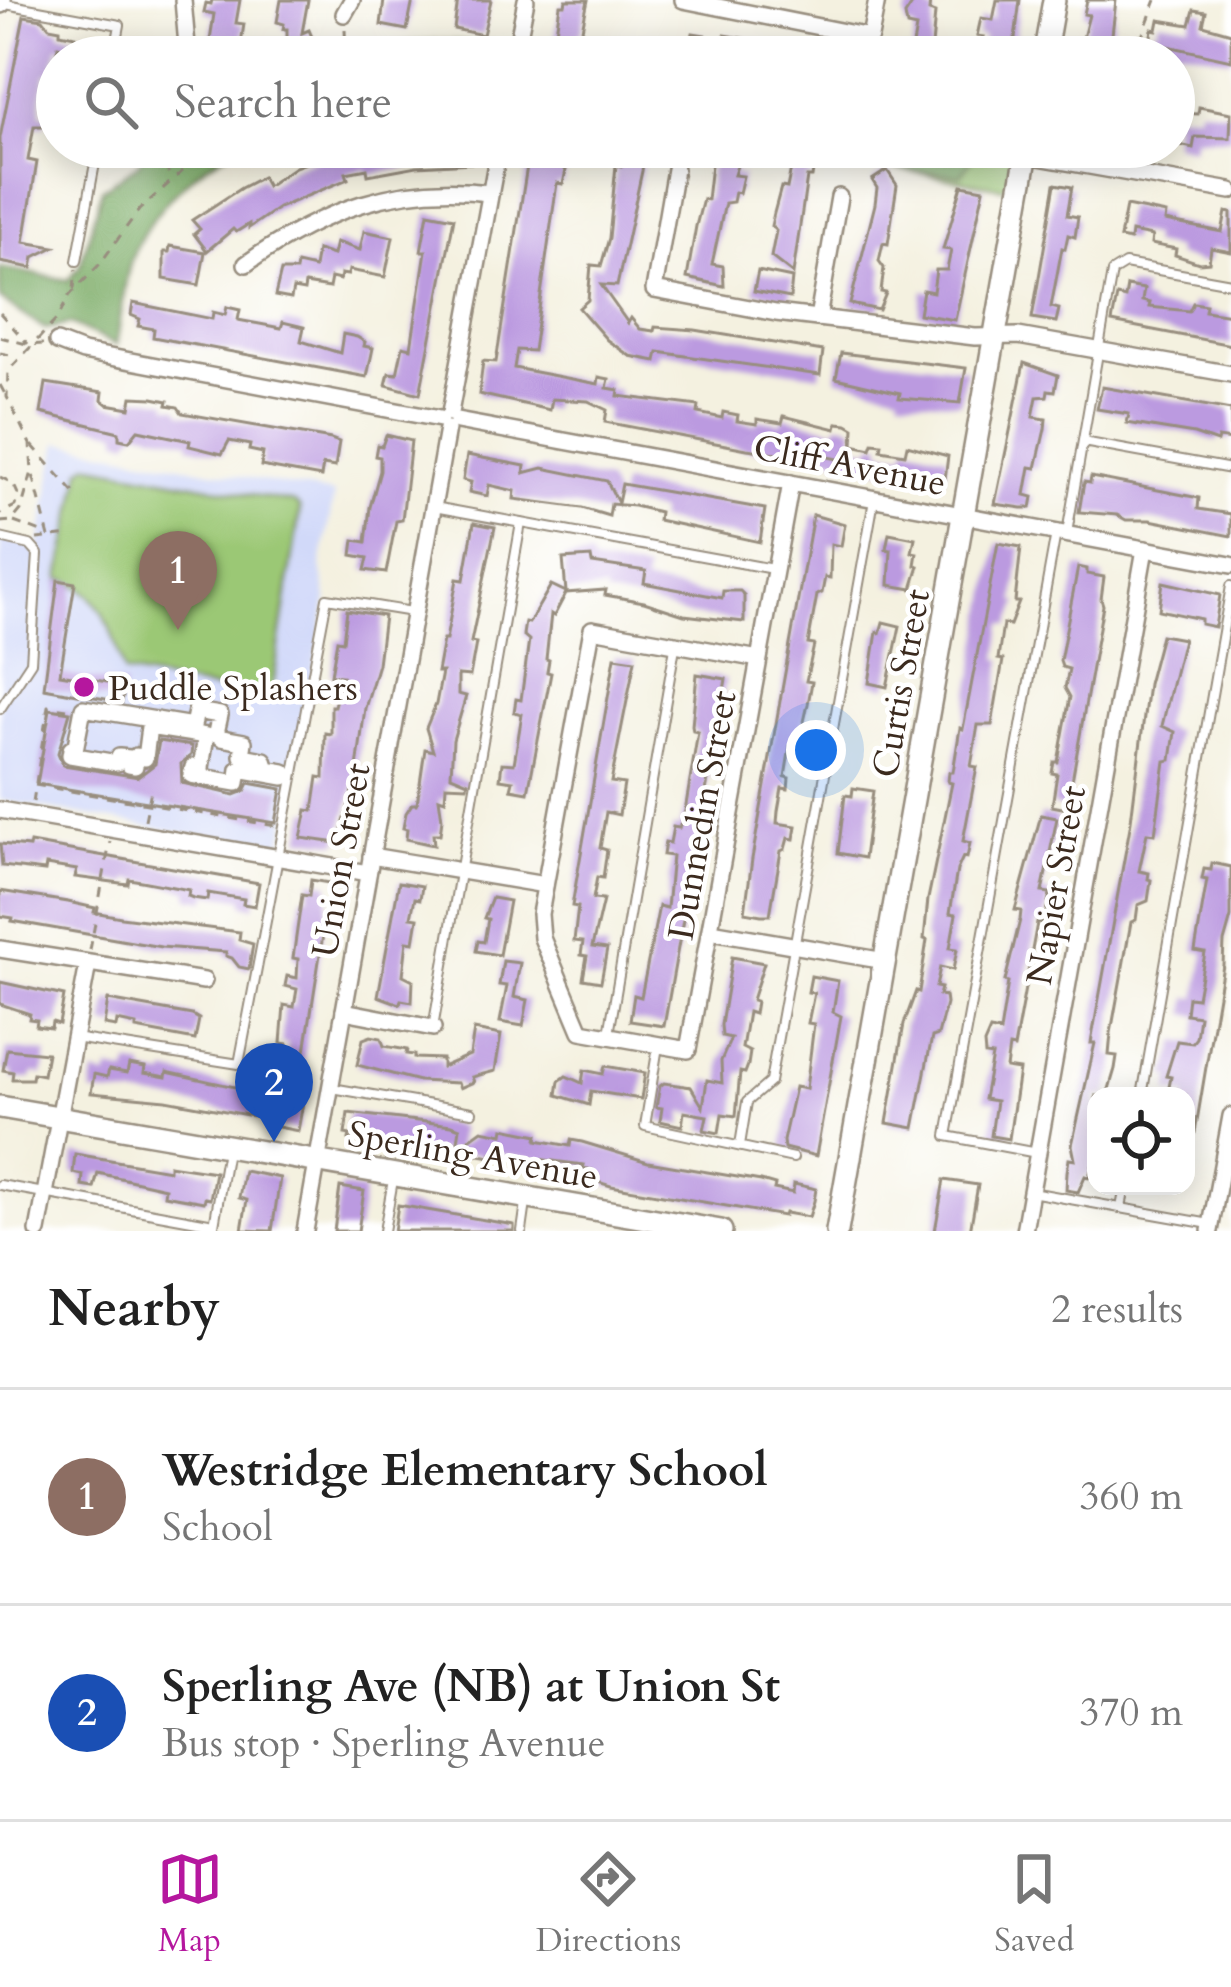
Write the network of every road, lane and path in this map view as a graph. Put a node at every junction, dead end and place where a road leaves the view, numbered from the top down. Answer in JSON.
{"nodes":[{"id":1,"x":183,"y":0,"type":"edge"},
{"id":2,"x":526,"y":0,"type":"edge"},
{"id":3,"x":683,"y":0,"type":"edge"},
{"id":4,"x":877,"y":0,"type":"edge"},
{"id":5,"x":1054,"y":0,"type":"edge"},
{"id":6,"x":1156,"y":0,"type":"edge"},
{"id":7,"x":0,"y":2,"type":"edge"},
{"id":8,"x":118,"y":36,"type":"edge"},
{"id":9,"x":186,"y":36,"type":"edge"},
{"id":10,"x":519,"y":36,"type":"edge"},
{"id":11,"x":860,"y":36,"type":"edge"},
{"id":12,"x":870,"y":36,"type":"edge"},
{"id":13,"x":1048,"y":36,"type":"edge"},
{"id":14,"x":1142,"y":36,"type":"edge"},
{"id":15,"x":94,"y":168,"type":"edge"},
{"id":16,"x":167,"y":168,"type":"edge"},
{"id":17,"x":186,"y":168,"type":"edge"},
{"id":18,"x":495,"y":168,"type":"edge"},
{"id":19,"x":1024,"y":168,"type":"edge"},
{"id":20,"x":1107,"y":168,"type":"edge"},
{"id":21,"x":675,"y":170,"type":"dead end"},
{"id":22,"x":1116,"y":170,"type":"joint"},
{"id":23,"x":171,"y":182,"type":"junction"},
{"id":24,"x":1231,"y":190,"type":"edge"},
{"id":25,"x":490,"y":194,"type":"junction"},
{"id":26,"x":839,"y":197,"type":"dead end"},
{"id":27,"x":77,"y":261,"type":"joint"},
{"id":28,"x":246,"y":264,"type":"dead end"},
{"id":29,"x":1231,"y":284,"type":"edge"},
{"id":30,"x":73,"y":292,"type":"junction"},
{"id":31,"x":0,"y":313,"type":"edge"},
{"id":32,"x":818,"y":318,"type":"junction"},
{"id":33,"x":994,"y":336,"type":"junction"},
{"id":34,"x":0,"y":337,"type":"edge"},
{"id":35,"x":57,"y":342,"type":"dead end"},
{"id":36,"x":30,"y":346,"type":"junction"},
{"id":37,"x":1099,"y":350,"type":"junction"},
{"id":38,"x":0,"y":353,"type":"edge"},
{"id":39,"x":19,"y":357,"type":"junction"},
{"id":40,"x":1231,"y":374,"type":"edge"},
{"id":41,"x":0,"y":385,"type":"edge"},
{"id":42,"x":7,"y":398,"type":"junction"},
{"id":43,"x":449,"y":420,"type":"junction"},
{"id":44,"x":1083,"y":442,"type":"junction"},
{"id":45,"x":30,"y":444,"type":"junction"},
{"id":46,"x":1231,"y":469,"type":"edge"},
{"id":47,"x":32,"y":470,"type":"junction"},
{"id":48,"x":0,"y":477,"type":"edge"},
{"id":49,"x":791,"y":483,"type":"junction"},
{"id":50,"x":78,"y":497,"type":"dead end"},
{"id":51,"x":874,"y":499,"type":"junction"},
{"id":52,"x":433,"y":506,"type":"junction"},
{"id":53,"x":0,"y":514,"type":"edge"},
{"id":54,"x":963,"y":516,"type":"junction"},
{"id":55,"x":12,"y":520,"type":"junction"},
{"id":56,"x":0,"y":522,"type":"edge"},
{"id":57,"x":521,"y":523,"type":"junction"},
{"id":58,"x":1062,"y":534,"type":"junction"},
{"id":59,"x":70,"y":535,"type":"dead end"},
{"id":60,"x":48,"y":536,"type":"junction"},
{"id":61,"x":0,"y":538,"type":"edge"},
{"id":62,"x":30,"y":545,"type":"junction"},
{"id":63,"x":1144,"y":549,"type":"junction"},
{"id":64,"x":1231,"y":565,"type":"edge"},
{"id":65,"x":775,"y":570,"type":"junction"},
{"id":66,"x":1231,"y":586,"type":"edge"},
{"id":67,"x":414,"y":612,"type":"junction"},
{"id":68,"x":676,"y":644,"type":"junction"},
{"id":69,"x":759,"y":659,"type":"junction"},
{"id":70,"x":0,"y":710,"type":"edge"},
{"id":71,"x":82,"y":711,"type":"junction"},
{"id":72,"x":35,"y":785,"type":"junction"},
{"id":73,"x":151,"y":790,"type":"dead end"},
{"id":74,"x":32,"y":804,"type":"dead end"},
{"id":75,"x":148,"y":804,"type":"junction"},
{"id":76,"x":0,"y":810,"type":"edge"},
{"id":77,"x":145,"y":822,"type":"dead end"},
{"id":78,"x":278,"y":826,"type":"dead end"},
{"id":79,"x":110,"y":842,"type":"dead end"},
{"id":80,"x":371,"y":856,"type":"junction"},
{"id":81,"x":279,"y":859,"type":"junction"},
{"id":82,"x":461,"y":870,"type":"junction"},
{"id":83,"x":368,"y":873,"type":"junction"},
{"id":84,"x":545,"y":885,"type":"junction"},
{"id":85,"x":711,"y":932,"type":"junction"},
{"id":86,"x":796,"y":946,"type":"junction"},
{"id":87,"x":0,"y":949,"type":"edge"},
{"id":88,"x":885,"y":961,"type":"junction"},
{"id":89,"x":88,"y":964,"type":"junction"},
{"id":90,"x":205,"y":982,"type":"dead end"},
{"id":91,"x":344,"y":1011,"type":"junction"},
{"id":92,"x":433,"y":1028,"type":"joint"},
{"id":93,"x":609,"y":1036,"type":"junction"},
{"id":94,"x":74,"y":1038,"type":"junction"},
{"id":95,"x":658,"y":1045,"type":"junction"},
{"id":96,"x":1144,"y":1087,"type":"edge"},
{"id":97,"x":330,"y":1088,"type":"junction"},
{"id":98,"x":0,"y":1107,"type":"edge"},
{"id":99,"x":472,"y":1112,"type":"dead end"},
{"id":100,"x":1231,"y":1116,"type":"edge"},
{"id":101,"x":59,"y":1117,"type":"junction"},
{"id":102,"x":740,"y":1145,"type":"junction"},
{"id":103,"x":228,"y":1146,"type":"junction"},
{"id":104,"x":1038,"y":1153,"type":"junction"},
{"id":105,"x":793,"y":1158,"type":"dead end"},
{"id":106,"x":317,"y":1161,"type":"junction"},
{"id":107,"x":394,"y":1173,"type":"junction"},
{"id":108,"x":0,"y":1185,"type":"edge"},
{"id":109,"x":1031,"y":1192,"type":"junction"},
{"id":110,"x":44,"y":1194,"type":"junction"},
{"id":111,"x":1124,"y":1195,"type":"edge"},
{"id":112,"x":527,"y":1196,"type":"junction"},
{"id":113,"x":1121,"y":1208,"type":"junction"},
{"id":114,"x":1231,"y":1222,"type":"edge"},
{"id":115,"x":1211,"y":1225,"type":"edge"},
{"id":116,"x":213,"y":1227,"type":"edge"},
{"id":117,"x":38,"y":1231,"type":"edge"},
{"id":118,"x":305,"y":1231,"type":"edge"},
{"id":119,"x":385,"y":1231,"type":"edge"},
{"id":120,"x":522,"y":1231,"type":"edge"},
{"id":121,"x":721,"y":1231,"type":"edge"},
{"id":122,"x":837,"y":1231,"type":"edge"},
{"id":123,"x":1024,"y":1231,"type":"edge"}],
"edges":[{"from":1,"to":9,"type":"street"},
{"from":2,"to":10,"type":"street"},
{"from":3,"to":11,"type":"street"},
{"from":4,"to":12,"type":"street"},
{"from":5,"to":13,"type":"street"},
{"from":6,"to":14,"type":"path"},
{"from":7,"to":8,"type":"lane"},
{"from":15,"to":27,"type":"lane"},
{"from":16,"to":23,"type":"path"},
{"from":17,"to":23,"type":"path"},
{"from":18,"to":25,"type":"street","name":"Union Street"},
{"from":19,"to":33,"type":"street","name":"Curtis Street"},
{"from":20,"to":22,"type":"street"},
{"from":21,"to":32,"type":"street"},
{"from":22,"to":24,"type":"street"},
{"from":23,"to":30,"type":"path"},
{"from":25,"to":28,"type":"street"},
{"from":25,"to":43,"type":"street","name":"Union Street"},
{"from":26,"to":32,"type":"street"},
{"from":27,"to":30,"type":"path"},
{"from":29,"to":37,"type":"lane"},
{"from":30,"to":36,"type":"path"},
{"from":31,"to":36,"type":"path"},
{"from":32,"to":33,"type":"street"},
{"from":33,"to":37,"type":"street"},
{"from":33,"to":54,"type":"street","name":"Curtis Street"},
{"from":34,"to":36,"type":"path"},
{"from":35,"to":43,"type":"street","name":"Cliff Avenue"},
{"from":36,"to":39,"type":"path"},
{"from":37,"to":40,"type":"street"},
{"from":37,"to":44,"type":"lane"},
{"from":38,"to":39,"type":"path"},
{"from":39,"to":42,"type":"path"},
{"from":41,"to":42,"type":"path"},
{"from":42,"to":45,"type":"path"},
{"from":43,"to":49,"type":"street","name":"Cliff Avenue"},
{"from":43,"to":52,"type":"street","name":"Union Street"},
{"from":44,"to":46,"type":"lane"},
{"from":44,"to":58,"type":"lane"},
{"from":45,"to":47,"type":"path"},
{"from":45,"to":50,"type":"path"},
{"from":47,"to":55,"type":"path"},
{"from":47,"to":60,"type":"path"},
{"from":48,"to":53,"type":"path"},
{"from":49,"to":51,"type":"street","name":"Cliff Avenue"},
{"from":49,"to":65,"type":"street","name":"Dunnedin Street"},
{"from":51,"to":54,"type":"street","name":"Cliff Avenue"},
{"from":51,"to":86,"type":"lane"},
{"from":52,"to":57,"type":"lane"},
{"from":52,"to":67,"type":"street","name":"Union Street"},
{"from":54,"to":58,"type":"street","name":"Cliff Avenue"},
{"from":54,"to":88,"type":"street","name":"Curtis Street"},
{"from":55,"to":56,"type":"path"},
{"from":55,"to":60,"type":"path"},
{"from":57,"to":65,"type":"lane"},
{"from":57,"to":82,"type":"lane"},
{"from":58,"to":63,"type":"street","name":"Cliff Avenue"},
{"from":58,"to":104,"type":"lane"},
{"from":59,"to":60,"type":"path"},
{"from":60,"to":62,"type":"path"},
{"from":61,"to":62,"type":"lane"},
{"from":62,"to":70,"type":"lane"},
{"from":63,"to":64,"type":"street","name":"Cliff Avenue"},
{"from":63,"to":104,"type":"street","name":"Napier Street"},
{"from":65,"to":69,"type":"street","name":"Dunnedin Street"},
{"from":66,"to":96,"type":"lane"},
{"from":67,"to":80,"type":"street","name":"Union Street"},
{"from":67,"to":81,"type":"lane"},
{"from":68,"to":69,"type":"street"},
{"from":68,"to":84,"type":"street"},
{"from":68,"to":93,"type":"lane"},
{"from":69,"to":85,"type":"street","name":"Dunnedin Street"},
{"from":71,"to":71,"type":"street"},
{"from":71,"to":72,"type":"path"},
{"from":72,"to":74,"type":"path"},
{"from":72,"to":75,"type":"path"},
{"from":73,"to":75,"type":"path"},
{"from":75,"to":77,"type":"path"},
{"from":75,"to":78,"type":"path"},
{"from":76,"to":81,"type":"street"},
{"from":79,"to":89,"type":"path"},
{"from":80,"to":82,"type":"street"},
{"from":80,"to":83,"type":"street","name":"Union Street"},
{"from":81,"to":83,"type":"street"},
{"from":81,"to":94,"type":"lane"},
{"from":82,"to":84,"type":"street"},
{"from":82,"to":92,"type":"lane"},
{"from":83,"to":91,"type":"street","name":"Union Street"},
{"from":84,"to":93,"type":"street"},
{"from":85,"to":86,"type":"street"},
{"from":85,"to":95,"type":"street","name":"Dunnedin Street"},
{"from":86,"to":88,"type":"street"},
{"from":86,"to":102,"type":"lane"},
{"from":87,"to":89,"type":"street"},
{"from":88,"to":122,"type":"street","name":"Curtis Street"},
{"from":89,"to":90,"type":"street"},
{"from":89,"to":94,"type":"street"},
{"from":91,"to":92,"type":"street"},
{"from":91,"to":97,"type":"street","name":"Union Street"},
{"from":93,"to":95,"type":"street"},
{"from":94,"to":101,"type":"street"},
{"from":95,"to":102,"type":"lane"},
{"from":97,"to":99,"type":"lane"},
{"from":97,"to":106,"type":"street","name":"Union Street"},
{"from":98,"to":101,"type":"street","name":"Sperling Avenue"},
{"from":100,"to":115,"type":"street"},
{"from":101,"to":103,"type":"street","name":"Sperling Avenue"},
{"from":101,"to":110,"type":"street"},
{"from":102,"to":105,"type":"lane"},
{"from":103,"to":106,"type":"street","name":"Sperling Avenue"},
{"from":103,"to":116,"type":"lane"},
{"from":104,"to":109,"type":"street","name":"Napier Street"},
{"from":106,"to":107,"type":"street","name":"Sperling Avenue"},
{"from":106,"to":118,"type":"street","name":"Union Street"},
{"from":107,"to":112,"type":"street","name":"Sperling Avenue"},
{"from":107,"to":119,"type":"lane"},
{"from":108,"to":110,"type":"lane"},
{"from":109,"to":113,"type":"lane"},
{"from":109,"to":123,"type":"street","name":"Napier Street"},
{"from":110,"to":116,"type":"lane"},
{"from":110,"to":117,"type":"street"},
{"from":111,"to":113,"type":"lane"},
{"from":112,"to":120,"type":"lane"},
{"from":112,"to":121,"type":"street","name":"Sperling Avenue"},
{"from":113,"to":115,"type":"lane"},
{"from":114,"to":115,"type":"lane"}]}
